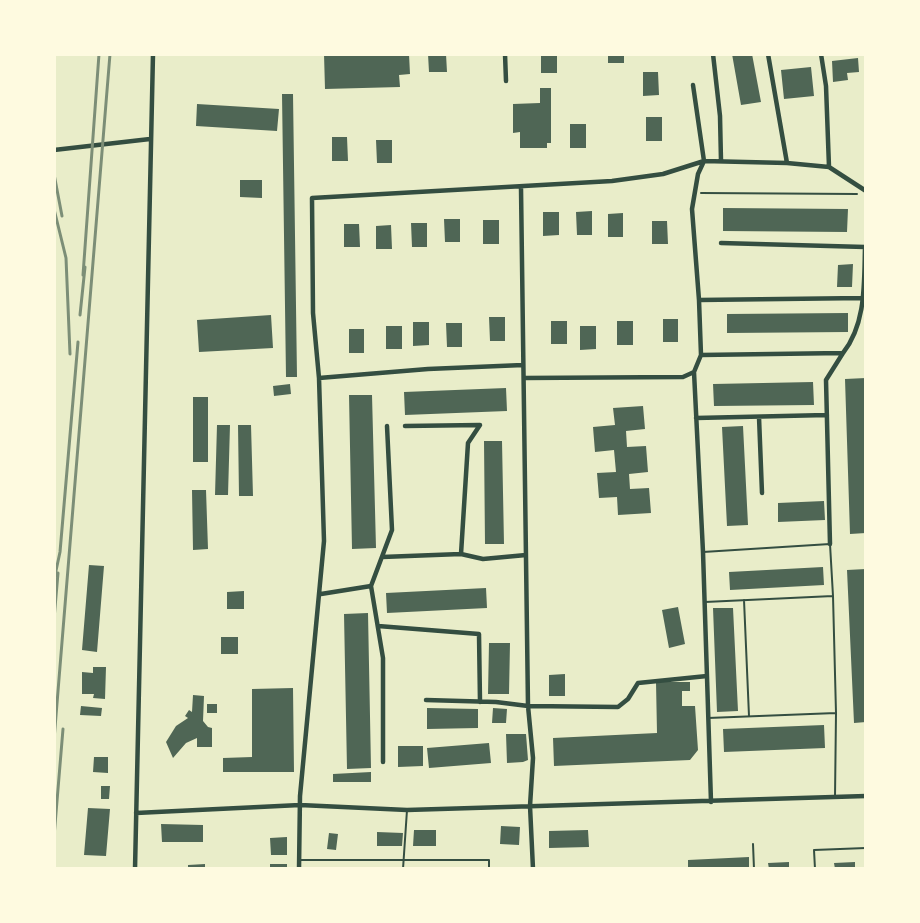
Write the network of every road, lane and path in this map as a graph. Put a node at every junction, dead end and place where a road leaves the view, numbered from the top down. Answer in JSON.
{"nodes":[{"id":1,"x":153,"y":54,"type":"edge"},
{"id":2,"x":505,"y":54,"type":"edge"},
{"id":3,"x":713,"y":54,"type":"edge"},
{"id":4,"x":768,"y":54,"type":"edge"},
{"id":5,"x":821,"y":54,"type":"edge"},
{"id":6,"x":506,"y":81,"type":"dead end"},
{"id":7,"x":693,"y":85,"type":"dead end"},
{"id":8,"x":150,"y":139,"type":"junction"},
{"id":9,"x":54,"y":150,"type":"edge"},
{"id":10,"x":704,"y":161,"type":"junction"},
{"id":11,"x":721,"y":161,"type":"junction"},
{"id":12,"x":787,"y":163,"type":"junction"},
{"id":13,"x":829,"y":167,"type":"junction"},
{"id":14,"x":521,"y":188,"type":"junction"},
{"id":15,"x":695,"y":193,"type":"junction"},
{"id":16,"x":866,"y":193,"type":"edge"},
{"id":17,"x":721,"y":243,"type":"dead end"},
{"id":18,"x":866,"y":246,"type":"edge"},
{"id":19,"x":864,"y":298,"type":"junction"},
{"id":20,"x":699,"y":300,"type":"junction"},
{"id":21,"x":843,"y":353,"type":"junction"},
{"id":22,"x":701,"y":355,"type":"junction"},
{"id":23,"x":523,"y":364,"type":"junction"},
{"id":24,"x":694,"y":372,"type":"junction"},
{"id":25,"x":319,"y":378,"type":"junction"},
{"id":26,"x":524,"y":378,"type":"junction"},
{"id":27,"x":827,"y":415,"type":"junction"},
{"id":28,"x":696,"y":417,"type":"junction"},
{"id":29,"x":759,"y":417,"type":"junction"},
{"id":30,"x":387,"y":426,"type":"dead end"},
{"id":31,"x":405,"y":426,"type":"dead end"},
{"id":32,"x":762,"y":493,"type":"dead end"},
{"id":33,"x":830,"y":544,"type":"junction"},
{"id":34,"x":703,"y":552,"type":"junction"},
{"id":35,"x":462,"y":554,"type":"junction"},
{"id":36,"x":526,"y":555,"type":"junction"},
{"id":37,"x":382,"y":556,"type":"junction"},
{"id":38,"x":371,"y":586,"type":"junction"},
{"id":39,"x":321,"y":594,"type":"junction"},
{"id":40,"x":833,"y":596,"type":"junction"},
{"id":41,"x":744,"y":600,"type":"junction"},
{"id":42,"x":705,"y":602,"type":"junction"},
{"id":43,"x":378,"y":626,"type":"junction"},
{"id":44,"x":707,"y":676,"type":"junction"},
{"id":45,"x":426,"y":700,"type":"dead end"},
{"id":46,"x":480,"y":702,"type":"junction"},
{"id":47,"x":528,"y":706,"type":"junction"},
{"id":48,"x":836,"y":713,"type":"junction"},
{"id":49,"x":750,"y":716,"type":"junction"},
{"id":50,"x":708,"y":718,"type":"junction"},
{"id":51,"x":383,"y":762,"type":"dead end"},
{"id":52,"x":866,"y":796,"type":"edge"},
{"id":53,"x":836,"y":797,"type":"junction"},
{"id":54,"x":711,"y":802,"type":"junction"},
{"id":55,"x":300,"y":805,"type":"junction"},
{"id":56,"x":530,"y":806,"type":"junction"},
{"id":57,"x":407,"y":810,"type":"junction"},
{"id":58,"x":136,"y":813,"type":"junction"},
{"id":59,"x":753,"y":844,"type":"dead end"},
{"id":60,"x":866,"y":848,"type":"edge"},
{"id":61,"x":299,"y":860,"type":"junction"},
{"id":62,"x":403,"y":860,"type":"junction"},
{"id":63,"x":135,"y":869,"type":"edge"},
{"id":64,"x":299,"y":869,"type":"edge"},
{"id":65,"x":403,"y":869,"type":"edge"},
{"id":66,"x":489,"y":869,"type":"edge"},
{"id":67,"x":533,"y":869,"type":"edge"},
{"id":68,"x":754,"y":869,"type":"edge"},
{"id":69,"x":815,"y":869,"type":"edge"}],
"edges":[{"from":1,"to":8,"type":"street"},
{"from":2,"to":6,"type":"street"},
{"from":3,"to":11,"type":"street"},
{"from":4,"to":12,"type":"street"},
{"from":5,"to":13,"type":"street"},
{"from":7,"to":10,"type":"street"},
{"from":8,"to":9,"type":"street"},
{"from":8,"to":58,"type":"street"},
{"from":10,"to":11,"type":"street"},
{"from":10,"to":14,"type":"street"},
{"from":10,"to":15,"type":"street"},
{"from":11,"to":12,"type":"street"},
{"from":12,"to":13,"type":"street"},
{"from":13,"to":16,"type":"street"},
{"from":14,"to":23,"type":"street"},
{"from":14,"to":25,"type":"street"},
{"from":15,"to":16,"type":"path"},
{"from":15,"to":20,"type":"street"},
{"from":17,"to":18,"type":"street"},
{"from":18,"to":19,"type":"street"},
{"from":19,"to":20,"type":"street"},
{"from":19,"to":21,"type":"street"},
{"from":20,"to":22,"type":"street"},
{"from":21,"to":22,"type":"street"},
{"from":21,"to":27,"type":"street"},
{"from":22,"to":24,"type":"street"},
{"from":23,"to":25,"type":"street"},
{"from":23,"to":26,"type":"street"},
{"from":24,"to":26,"type":"street"},
{"from":24,"to":28,"type":"street"},
{"from":25,"to":39,"type":"street"},
{"from":26,"to":36,"type":"street"},
{"from":27,"to":29,"type":"street"},
{"from":27,"to":33,"type":"street"},
{"from":28,"to":29,"type":"street"},
{"from":28,"to":34,"type":"street"},
{"from":29,"to":32,"type":"street"},
{"from":30,"to":37,"type":"street"},
{"from":31,"to":35,"type":"street"},
{"from":33,"to":34,"type":"lane"},
{"from":33,"to":40,"type":"lane"},
{"from":34,"to":42,"type":"street"},
{"from":35,"to":36,"type":"street"},
{"from":35,"to":37,"type":"street"},
{"from":36,"to":47,"type":"street"},
{"from":37,"to":38,"type":"street"},
{"from":38,"to":39,"type":"street"},
{"from":38,"to":43,"type":"street"},
{"from":39,"to":55,"type":"street"},
{"from":40,"to":41,"type":"lane"},
{"from":40,"to":48,"type":"lane"},
{"from":41,"to":42,"type":"lane"},
{"from":41,"to":49,"type":"lane"},
{"from":42,"to":44,"type":"street"},
{"from":43,"to":46,"type":"street"},
{"from":43,"to":51,"type":"street"},
{"from":44,"to":47,"type":"street"},
{"from":44,"to":50,"type":"street"},
{"from":45,"to":46,"type":"street"},
{"from":46,"to":47,"type":"street"},
{"from":47,"to":56,"type":"street"},
{"from":48,"to":49,"type":"lane"},
{"from":48,"to":53,"type":"lane"},
{"from":49,"to":50,"type":"lane"},
{"from":50,"to":54,"type":"street"},
{"from":52,"to":53,"type":"street"},
{"from":53,"to":54,"type":"street"},
{"from":54,"to":56,"type":"street"},
{"from":55,"to":57,"type":"street"},
{"from":55,"to":58,"type":"street"},
{"from":55,"to":61,"type":"street"},
{"from":56,"to":57,"type":"street"},
{"from":56,"to":67,"type":"street"},
{"from":57,"to":62,"type":"lane"},
{"from":58,"to":63,"type":"street"},
{"from":59,"to":68,"type":"path"},
{"from":60,"to":69,"type":"lane"},
{"from":61,"to":62,"type":"lane"},
{"from":61,"to":64,"type":"street"},
{"from":62,"to":65,"type":"lane"},
{"from":62,"to":66,"type":"lane"}]}
